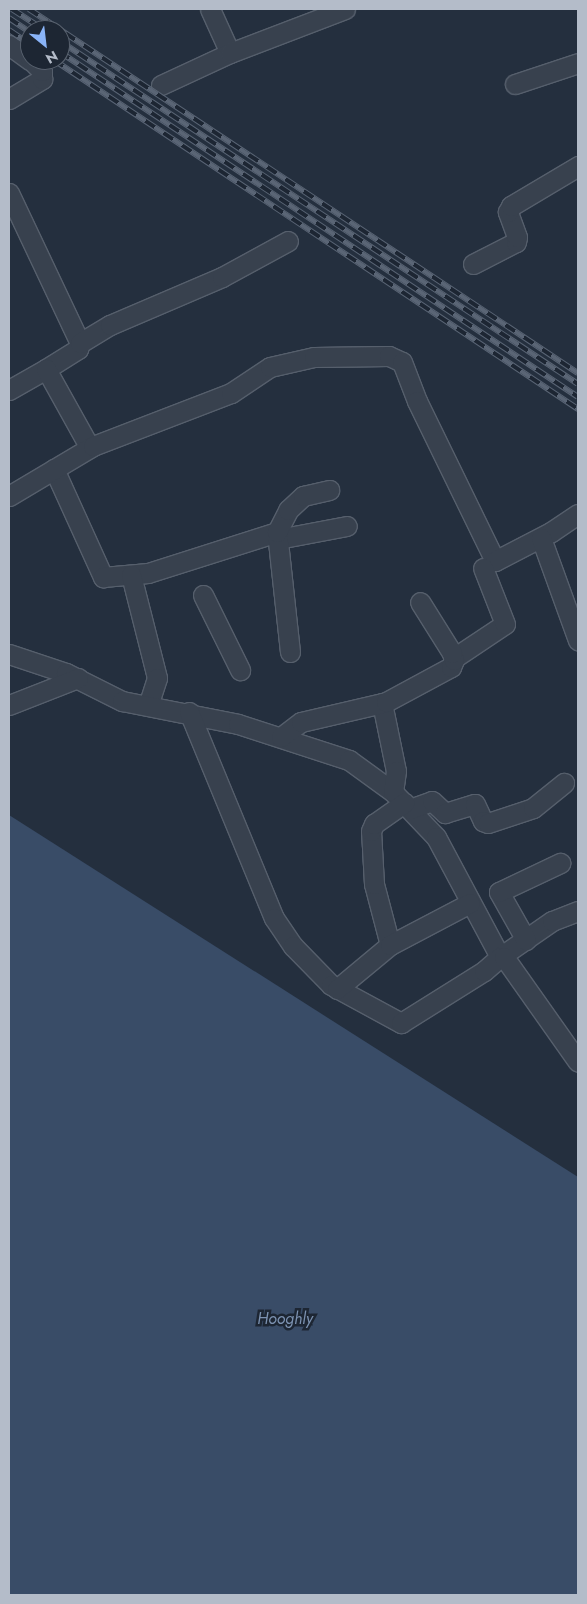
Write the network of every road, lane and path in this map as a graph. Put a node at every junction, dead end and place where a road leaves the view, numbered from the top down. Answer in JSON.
{"nodes":[{"id":1,"x":210,"y":9,"type":"edge"},
{"id":2,"x":345,"y":9,"type":"edge"},
{"id":3,"x":9,"y":45,"type":"edge"},
{"id":4,"x":20,"y":53,"type":"edge"},
{"id":5,"x":230,"y":53,"type":"junction"},
{"id":6,"x":578,"y":63,"type":"edge"},
{"id":7,"x":41,"y":70,"type":"edge"},
{"id":8,"x":515,"y":84,"type":"dead end"},
{"id":9,"x":161,"y":86,"type":"dead end"},
{"id":10,"x":9,"y":99,"type":"edge"},
{"id":11,"x":578,"y":166,"type":"edge"},
{"id":12,"x":9,"y":192,"type":"edge"},
{"id":13,"x":288,"y":241,"type":"dead end"},
{"id":14,"x":473,"y":264,"type":"dead end"},
{"id":15,"x":80,"y":343,"type":"junction"},
{"id":16,"x":46,"y":369,"type":"junction"},
{"id":17,"x":9,"y":390,"type":"edge"},
{"id":18,"x":90,"y":448,"type":"junction"},
{"id":19,"x":54,"y":469,"type":"junction"},
{"id":20,"x":329,"y":490,"type":"dead end"},
{"id":21,"x":9,"y":496,"type":"edge"},
{"id":22,"x":578,"y":514,"type":"edge"},
{"id":23,"x":347,"y":526,"type":"dead end"},
{"id":24,"x":278,"y":535,"type":"junction"},
{"id":25,"x":541,"y":538,"type":"junction"},
{"id":26,"x":483,"y":568,"type":"dead end"},
{"id":27,"x":130,"y":575,"type":"junction"},
{"id":28,"x":203,"y":595,"type":"dead end"},
{"id":29,"x":420,"y":602,"type":"dead end"},
{"id":30,"x":578,"y":640,"type":"edge"},
{"id":31,"x":290,"y":652,"type":"dead end"},
{"id":32,"x":9,"y":654,"type":"edge"},
{"id":33,"x":454,"y":658,"type":"junction"},
{"id":34,"x":240,"y":670,"type":"dead end"},
{"id":35,"x":78,"y":678,"type":"junction"},
{"id":36,"x":382,"y":703,"type":"junction"},
{"id":37,"x":9,"y":705,"type":"edge"},
{"id":38,"x":148,"y":705,"type":"junction"},
{"id":39,"x":189,"y":712,"type":"junction"},
{"id":40,"x":281,"y":737,"type":"junction"},
{"id":41,"x":564,"y":783,"type":"dead end"},
{"id":42,"x":402,"y":801,"type":"junction"},
{"id":43,"x":560,"y":863,"type":"dead end"},
{"id":44,"x":470,"y":903,"type":"junction"},
{"id":45,"x":578,"y":910,"type":"edge"},
{"id":46,"x":526,"y":940,"type":"junction"},
{"id":47,"x":390,"y":945,"type":"junction"},
{"id":48,"x":502,"y":957,"type":"junction"},
{"id":49,"x":337,"y":989,"type":"junction"},
{"id":50,"x":578,"y":1062,"type":"edge"}],
"edges":[{"from":1,"to":5,"type":"street"},
{"from":2,"to":5,"type":"street"},
{"from":3,"to":4,"type":"street"},
{"from":5,"to":9,"type":"street"},
{"from":6,"to":8,"type":"street"},
{"from":7,"to":10,"type":"street"},
{"from":11,"to":14,"type":"street"},
{"from":12,"to":15,"type":"street"},
{"from":13,"to":15,"type":"street"},
{"from":15,"to":16,"type":"street"},
{"from":16,"to":17,"type":"street"},
{"from":16,"to":18,"type":"street"},
{"from":18,"to":19,"type":"street"},
{"from":18,"to":25,"type":"street"},
{"from":19,"to":21,"type":"street"},
{"from":19,"to":27,"type":"street"},
{"from":20,"to":24,"type":"street"},
{"from":22,"to":25,"type":"street"},
{"from":23,"to":24,"type":"street"},
{"from":24,"to":27,"type":"street"},
{"from":24,"to":31,"type":"street"},
{"from":25,"to":30,"type":"street"},
{"from":26,"to":33,"type":"street"},
{"from":27,"to":38,"type":"street"},
{"from":28,"to":34,"type":"street"},
{"from":29,"to":33,"type":"street"},
{"from":32,"to":35,"type":"street"},
{"from":33,"to":36,"type":"street"},
{"from":35,"to":37,"type":"street"},
{"from":35,"to":38,"type":"street"},
{"from":36,"to":40,"type":"street"},
{"from":36,"to":42,"type":"street"},
{"from":38,"to":39,"type":"street"},
{"from":39,"to":40,"type":"street"},
{"from":39,"to":49,"type":"street"},
{"from":40,"to":42,"type":"street"},
{"from":41,"to":42,"type":"street"},
{"from":42,"to":44,"type":"street"},
{"from":42,"to":47,"type":"street"},
{"from":43,"to":46,"type":"street"},
{"from":44,"to":47,"type":"street"},
{"from":44,"to":48,"type":"street"},
{"from":45,"to":46,"type":"street"},
{"from":46,"to":48,"type":"street"},
{"from":47,"to":49,"type":"street"},
{"from":48,"to":49,"type":"street"},
{"from":48,"to":50,"type":"street"}]}
